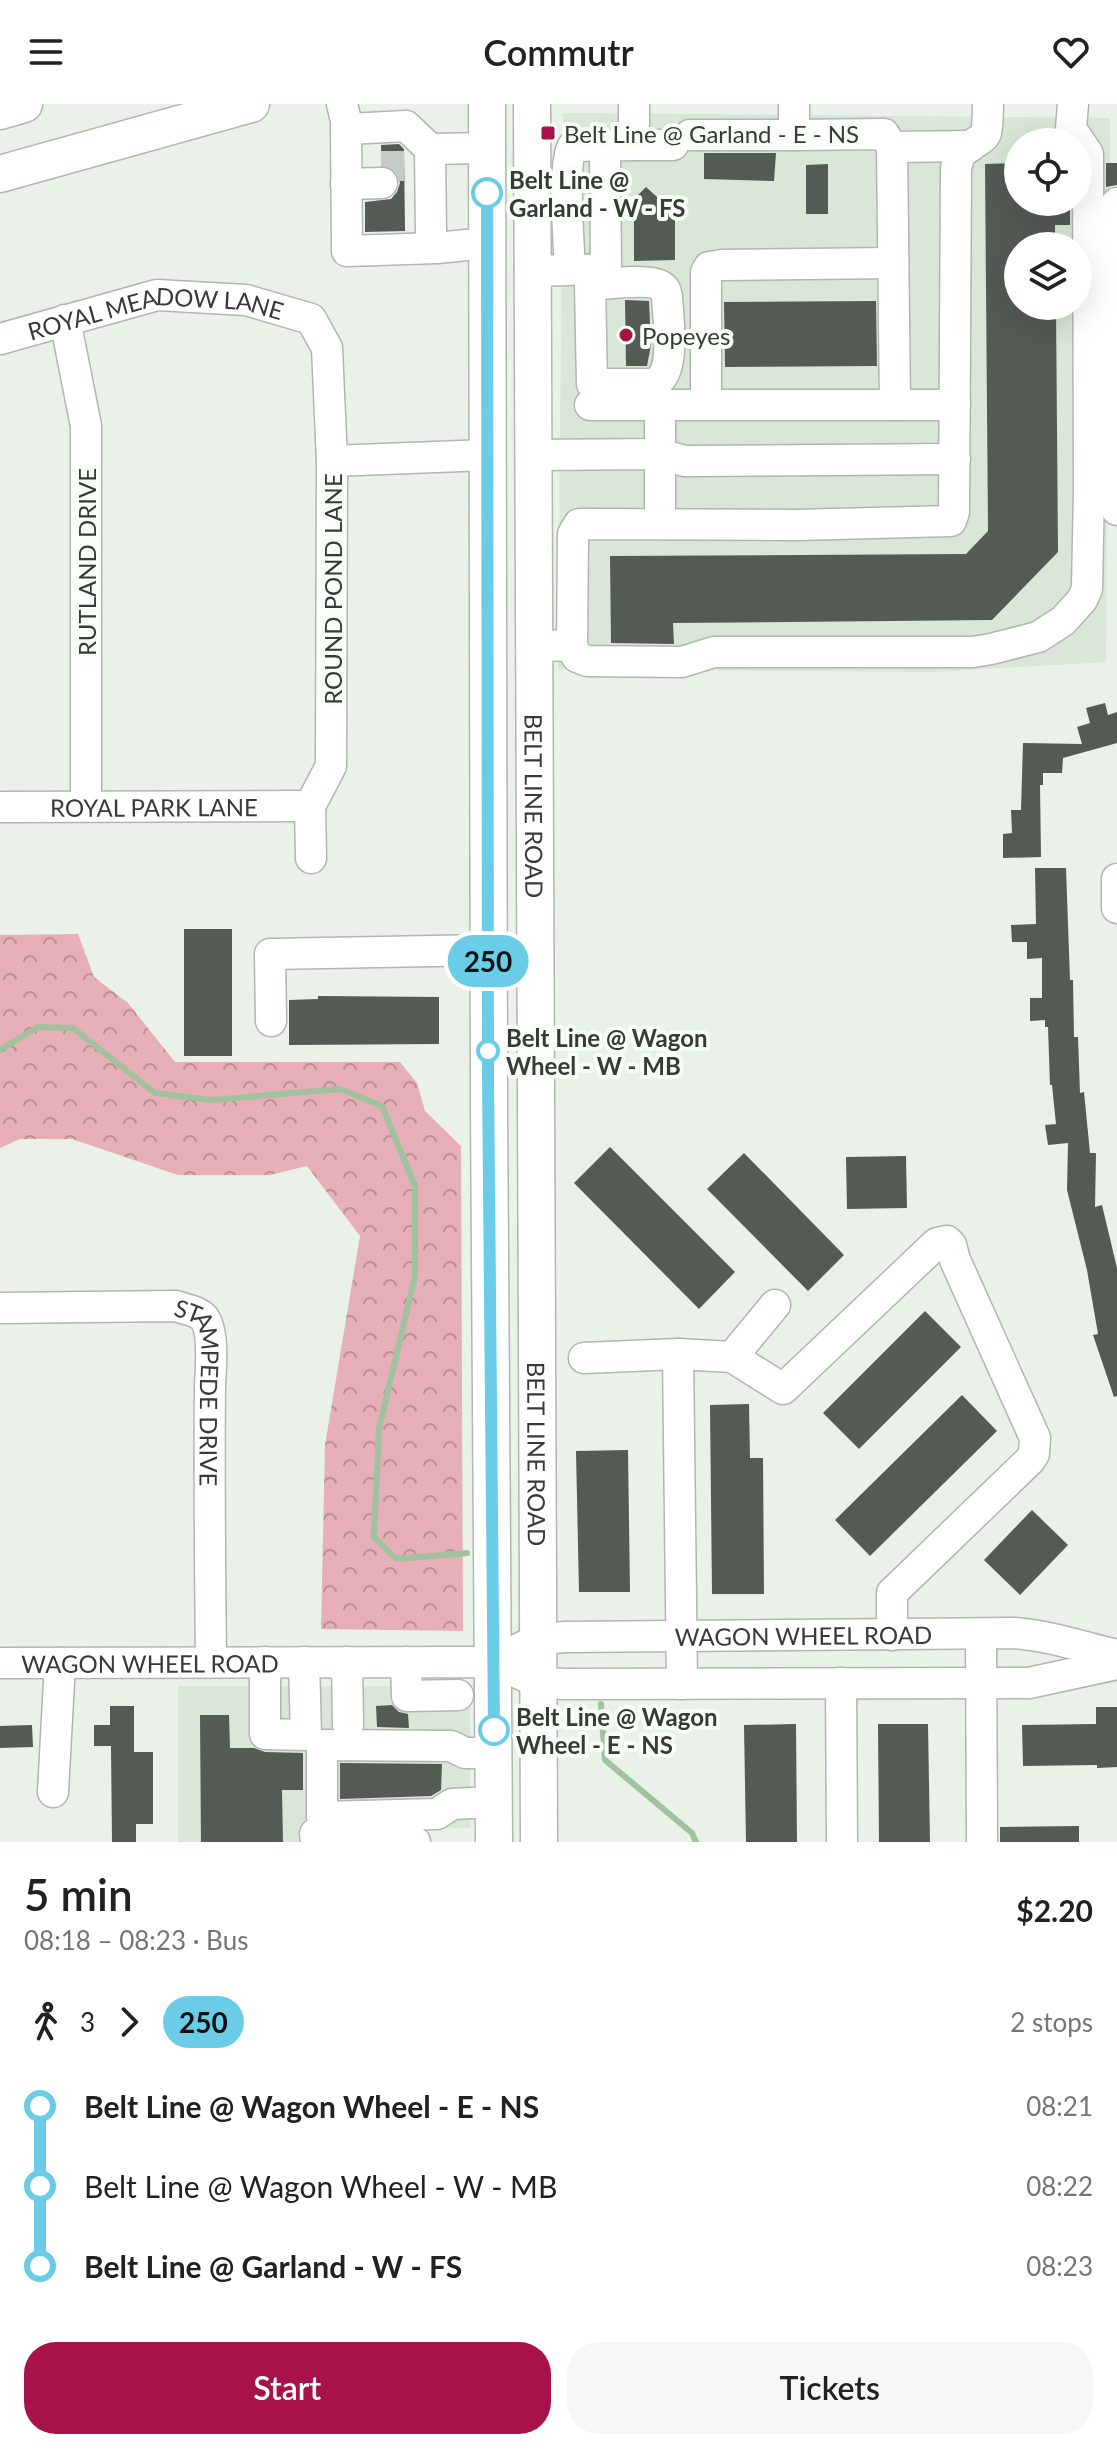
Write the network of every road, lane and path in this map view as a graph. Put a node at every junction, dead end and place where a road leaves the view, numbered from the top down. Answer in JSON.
{"nodes":[{"id":1,"x":24,"y":104,"type":"edge"},
{"id":2,"x":251,"y":104,"type":"edge"},
{"id":3,"x":487,"y":104,"type":"edge"},
{"id":4,"x":532,"y":104,"type":"edge"},
{"id":5,"x":634,"y":104,"type":"edge"},
{"id":6,"x":794,"y":104,"type":"edge"},
{"id":7,"x":988,"y":104,"type":"edge"},
{"id":8,"x":1073,"y":104,"type":"edge"},
{"id":9,"x":0,"y":111,"type":"edge"},
{"id":10,"x":794,"y":135,"type":"junction"},
{"id":11,"x":345,"y":144,"type":"edge"},
{"id":12,"x":619,"y":145,"type":"junction"},
{"id":13,"x":971,"y":146,"type":"junction"},
{"id":14,"x":892,"y":147,"type":"junction"},
{"id":15,"x":488,"y":148,"type":"junction"},
{"id":16,"x":407,"y":162,"type":"junction"},
{"id":17,"x":0,"y":174,"type":"edge"},
{"id":18,"x":1117,"y":203,"type":"edge"},
{"id":19,"x":486,"y":243,"type":"junction"},
{"id":20,"x":437,"y":248,"type":"junction"},
{"id":21,"x":893,"y":263,"type":"junction"},
{"id":22,"x":534,"y":271,"type":"junction"},
{"id":23,"x":583,"y":275,"type":"junction"},
{"id":24,"x":311,"y":319,"type":"joint"},
{"id":25,"x":65,"y":320,"type":"junction"},
{"id":26,"x":0,"y":339,"type":"edge"},
{"id":27,"x":591,"y":394,"type":"junction"},
{"id":28,"x":660,"y":404,"type":"junction"},
{"id":29,"x":706,"y":404,"type":"junction"},
{"id":30,"x":895,"y":405,"type":"junction"},
{"id":31,"x":955,"y":405,"type":"junction"},
{"id":32,"x":1116,"y":435,"type":"edge"},
{"id":33,"x":659,"y":454,"type":"junction"},
{"id":34,"x":487,"y":455,"type":"junction"},
{"id":35,"x":533,"y":455,"type":"junction"},
{"id":36,"x":586,"y":455,"type":"junction"},
{"id":37,"x":955,"y":459,"type":"junction"},
{"id":38,"x":332,"y":461,"type":"junction"},
{"id":39,"x":1117,"y":510,"type":"edge"},
{"id":40,"x":660,"y":523,"type":"junction"},
{"id":41,"x":533,"y":645,"type":"junction"},
{"id":42,"x":572,"y":646,"type":"junction"},
{"id":43,"x":488,"y":759,"type":"junction"},
{"id":44,"x":534,"y":759,"type":"junction"},
{"id":45,"x":86,"y":806,"type":"junction"},
{"id":46,"x":310,"y":806,"type":"junction"},
{"id":47,"x":0,"y":807,"type":"edge"},
{"id":48,"x":311,"y":858,"type":"dead end"},
{"id":49,"x":1117,"y":879,"type":"edge"},
{"id":50,"x":1117,"y":908,"type":"edge"},
{"id":51,"x":488,"y":950,"type":"junction"},
{"id":52,"x":534,"y":950,"type":"junction"},
{"id":53,"x":271,"y":1021,"type":"dead end"},
{"id":54,"x":775,"y":1305,"type":"dead end"},
{"id":55,"x":0,"y":1308,"type":"edge"},
{"id":56,"x":678,"y":1354,"type":"junction"},
{"id":57,"x":732,"y":1357,"type":"junction"},
{"id":58,"x":584,"y":1358,"type":"dead end"},
{"id":59,"x":981,"y":1634,"type":"junction"},
{"id":60,"x":892,"y":1635,"type":"junction"},
{"id":61,"x":683,"y":1636,"type":"junction"},
{"id":62,"x":538,"y":1639,"type":"junction"},
{"id":63,"x":1117,"y":1655,"type":"edge"},
{"id":64,"x":211,"y":1662,"type":"junction"},
{"id":65,"x":265,"y":1662,"type":"junction"},
{"id":66,"x":304,"y":1662,"type":"junction"},
{"id":67,"x":347,"y":1662,"type":"junction"},
{"id":68,"x":406,"y":1662,"type":"junction"},
{"id":69,"x":493,"y":1662,"type":"junction"},
{"id":70,"x":0,"y":1663,"type":"edge"},
{"id":71,"x":60,"y":1663,"type":"junction"},
{"id":72,"x":1117,"y":1664,"type":"edge"},
{"id":73,"x":538,"y":1682,"type":"junction"},
{"id":74,"x":982,"y":1682,"type":"junction"},
{"id":75,"x":841,"y":1683,"type":"junction"},
{"id":76,"x":682,"y":1684,"type":"junction"},
{"id":77,"x":458,"y":1695,"type":"dead end"},
{"id":78,"x":348,"y":1725,"type":"dead end"},
{"id":79,"x":314,"y":1740,"type":"junction"},
{"id":80,"x":494,"y":1753,"type":"junction"},
{"id":81,"x":53,"y":1792,"type":"dead end"},
{"id":82,"x":494,"y":1802,"type":"junction"},
{"id":83,"x":316,"y":1842,"type":"edge"},
{"id":84,"x":415,"y":1842,"type":"edge"},
{"id":85,"x":494,"y":1842,"type":"edge"},
{"id":86,"x":539,"y":1842,"type":"edge"},
{"id":87,"x":842,"y":1842,"type":"edge"},
{"id":88,"x":982,"y":1842,"type":"edge"}],
"edges":[{"from":1,"to":9,"type":"main road"},
{"from":2,"to":17,"type":"main road"},
{"from":3,"to":15,"type":"main road","name":"BELT LINE ROAD"},
{"from":4,"to":22,"type":"main road","name":"BELT LINE ROAD"},
{"from":5,"to":12,"type":"street"},
{"from":6,"to":10,"type":"street"},
{"from":7,"to":13,"type":"street"},
{"from":8,"to":42,"type":"street"},
{"from":10,"to":12,"type":"street"},
{"from":10,"to":14,"type":"street"},
{"from":11,"to":16,"type":"street"},
{"from":11,"to":16,"type":"street"},
{"from":11,"to":16,"type":"street"},
{"from":11,"to":20,"type":"street"},
{"from":12,"to":23,"type":"street"},
{"from":13,"to":14,"type":"street"},
{"from":13,"to":31,"type":"street"},
{"from":14,"to":21,"type":"street"},
{"from":15,"to":16,"type":"street"},
{"from":15,"to":19,"type":"main road","name":"BELT LINE ROAD"},
{"from":16,"to":20,"type":"street"},
{"from":18,"to":32,"type":"street"},
{"from":19,"to":20,"type":"street"},
{"from":19,"to":34,"type":"main road","name":"BELT LINE ROAD"},
{"from":21,"to":29,"type":"street"},
{"from":21,"to":30,"type":"street"},
{"from":22,"to":23,"type":"street"},
{"from":22,"to":35,"type":"main road","name":"BELT LINE ROAD"},
{"from":23,"to":27,"type":"street"},
{"from":23,"to":27,"type":"street"},
{"from":24,"to":25,"type":"street","name":"ROYAL MEADOW LANE"},
{"from":24,"to":38,"type":"street","name":"ROUND POND LANE"},
{"from":25,"to":26,"type":"street","name":"ROYAL MEADOW LANE"},
{"from":25,"to":45,"type":"street","name":"RUTLAND DRIVE"},
{"from":27,"to":28,"type":"street"},
{"from":27,"to":36,"type":"street"},
{"from":28,"to":29,"type":"street"},
{"from":28,"to":33,"type":"street"},
{"from":29,"to":30,"type":"street"},
{"from":30,"to":31,"type":"street"},
{"from":31,"to":37,"type":"street"},
{"from":32,"to":39,"type":"street"},
{"from":33,"to":36,"type":"street"},
{"from":33,"to":37,"type":"street"},
{"from":33,"to":40,"type":"street"},
{"from":34,"to":35,"type":"main road"},
{"from":34,"to":38,"type":"street"},
{"from":34,"to":43,"type":"main road","name":"BELT LINE ROAD"},
{"from":35,"to":36,"type":"street"},
{"from":35,"to":41,"type":"main road","name":"BELT LINE ROAD"},
{"from":37,"to":40,"type":"street"},
{"from":38,"to":46,"type":"street","name":"ROUND POND LANE"},
{"from":40,"to":42,"type":"street"},
{"from":41,"to":42,"type":"street"},
{"from":41,"to":44,"type":"main road","name":"BELT LINE ROAD"},
{"from":43,"to":44,"type":"main road"},
{"from":43,"to":51,"type":"main road","name":"BELT LINE ROAD"},
{"from":44,"to":52,"type":"main road","name":"BELT LINE ROAD"},
{"from":45,"to":46,"type":"street","name":"ROYAL PARK LANE"},
{"from":45,"to":47,"type":"street","name":"ROYAL PARK LANE"},
{"from":46,"to":48,"type":"street","name":"ROUND POND LANE"},
{"from":49,"to":50,"type":"street"},
{"from":51,"to":52,"type":"main road"},
{"from":51,"to":53,"type":"street"},
{"from":51,"to":69,"type":"main road","name":"BELT LINE ROAD"},
{"from":52,"to":62,"type":"main road","name":"BELT LINE ROAD"},
{"from":54,"to":57,"type":"street"},
{"from":55,"to":64,"type":"street","name":"STAMPEDE DRIVE"},
{"from":56,"to":57,"type":"street"},
{"from":56,"to":58,"type":"street"},
{"from":56,"to":61,"type":"street"},
{"from":57,"to":60,"type":"street"},
{"from":59,"to":60,"type":"street","name":"WAGON WHEEL ROAD"},
{"from":59,"to":63,"type":"street","name":"WAGON WHEEL ROAD"},
{"from":59,"to":74,"type":"street"},
{"from":60,"to":61,"type":"street","name":"WAGON WHEEL ROAD"},
{"from":61,"to":62,"type":"street","name":"WAGON WHEEL ROAD"},
{"from":61,"to":76,"type":"street"},
{"from":62,"to":69,"type":"street","name":"WAGON WHEEL ROAD"},
{"from":62,"to":73,"type":"main road","name":"BELT LINE ROAD"},
{"from":64,"to":65,"type":"street","name":"WAGON WHEEL ROAD"},
{"from":64,"to":71,"type":"street","name":"WAGON WHEEL ROAD"},
{"from":65,"to":66,"type":"street","name":"WAGON WHEEL ROAD"},
{"from":65,"to":79,"type":"street"},
{"from":66,"to":67,"type":"street","name":"WAGON WHEEL ROAD"},
{"from":66,"to":79,"type":"street"},
{"from":67,"to":68,"type":"street","name":"WAGON WHEEL ROAD"},
{"from":67,"to":78,"type":"street"},
{"from":68,"to":69,"type":"street","name":"WAGON WHEEL ROAD"},
{"from":68,"to":77,"type":"street"},
{"from":69,"to":73,"type":"street","name":"WAGON WHEEL ROAD"},
{"from":69,"to":80,"type":"main road","name":"BELT LINE ROAD"},
{"from":70,"to":71,"type":"street","name":"WAGON WHEEL ROAD"},
{"from":71,"to":81,"type":"street"},
{"from":72,"to":74,"type":"street","name":"WAGON WHEEL ROAD"},
{"from":73,"to":76,"type":"street","name":"WAGON WHEEL ROAD"},
{"from":73,"to":86,"type":"main road","name":"BELT LINE ROAD"},
{"from":74,"to":75,"type":"street","name":"WAGON WHEEL ROAD"},
{"from":74,"to":88,"type":"street"},
{"from":75,"to":76,"type":"street","name":"WAGON WHEEL ROAD"},
{"from":75,"to":87,"type":"street"},
{"from":79,"to":80,"type":"street"},
{"from":79,"to":82,"type":"street"},
{"from":80,"to":82,"type":"main road","name":"BELT LINE ROAD"},
{"from":82,"to":85,"type":"main road","name":"BELT LINE ROAD"},
{"from":83,"to":84,"type":"street"}]}
